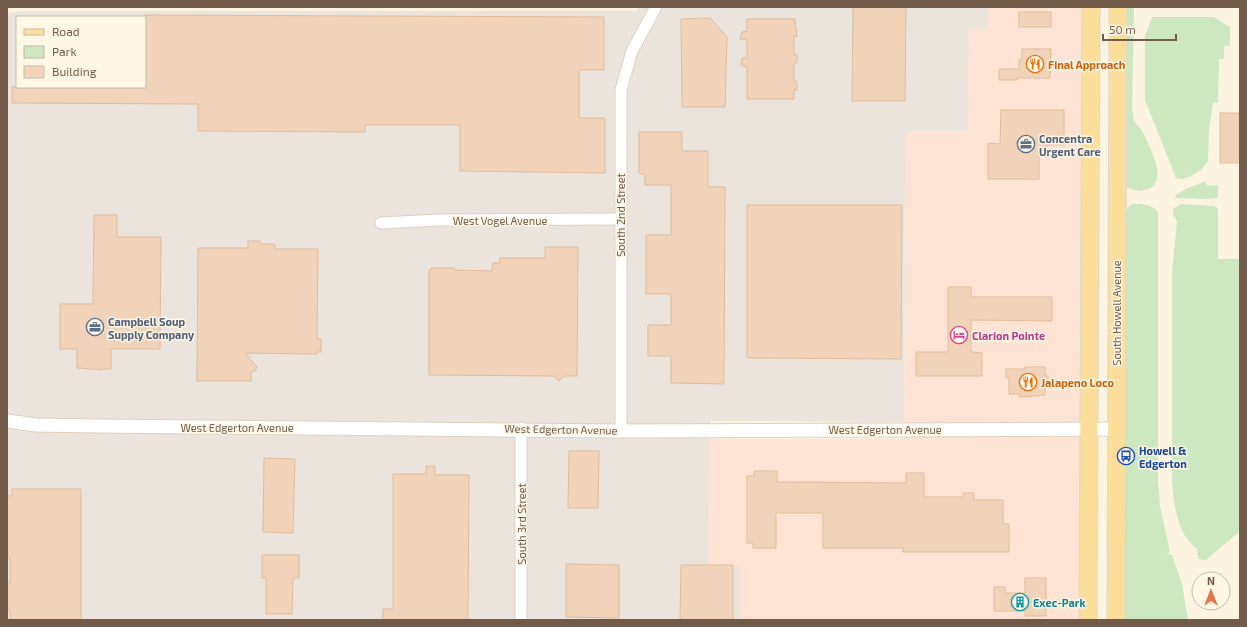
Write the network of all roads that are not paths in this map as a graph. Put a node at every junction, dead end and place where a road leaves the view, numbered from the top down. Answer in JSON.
{"nodes":[{"id":1,"x":656,"y":7,"type":"edge"},
{"id":2,"x":1091,"y":7,"type":"edge"},
{"id":3,"x":1118,"y":7,"type":"edge"},
{"id":4,"x":620,"y":219,"type":"junction"},
{"id":5,"x":381,"y":223,"type":"dead end"},
{"id":6,"x":7,"y":421,"type":"edge"},
{"id":7,"x":521,"y":428,"type":"junction"},
{"id":8,"x":1089,"y":429,"type":"junction"},
{"id":9,"x":1116,"y":429,"type":"junction"},
{"id":10,"x":620,"y":430,"type":"junction"},
{"id":11,"x":521,"y":620,"type":"edge"},
{"id":12,"x":1088,"y":620,"type":"edge"},
{"id":13,"x":1116,"y":620,"type":"edge"}],
"edges":[{"from":1,"to":4,"type":"street","name":"South 2nd Street"},
{"from":2,"to":8,"type":"main road"},
{"from":3,"to":9,"type":"main road","name":"South Howell Avenue"},
{"from":4,"to":5,"type":"street","name":"West Vogel Avenue"},
{"from":4,"to":10,"type":"street","name":"South 2nd Street"},
{"from":6,"to":7,"type":"street","name":"West Edgerton Avenue"},
{"from":7,"to":10,"type":"street","name":"West Edgerton Avenue"},
{"from":7,"to":11,"type":"street","name":"South 3rd Street"},
{"from":8,"to":9,"type":"street","name":"West Edgerton Avenue"},
{"from":8,"to":10,"type":"street","name":"West Edgerton Avenue"},
{"from":8,"to":12,"type":"main road"},
{"from":9,"to":13,"type":"main road","name":"South Howell Avenue"}]}
